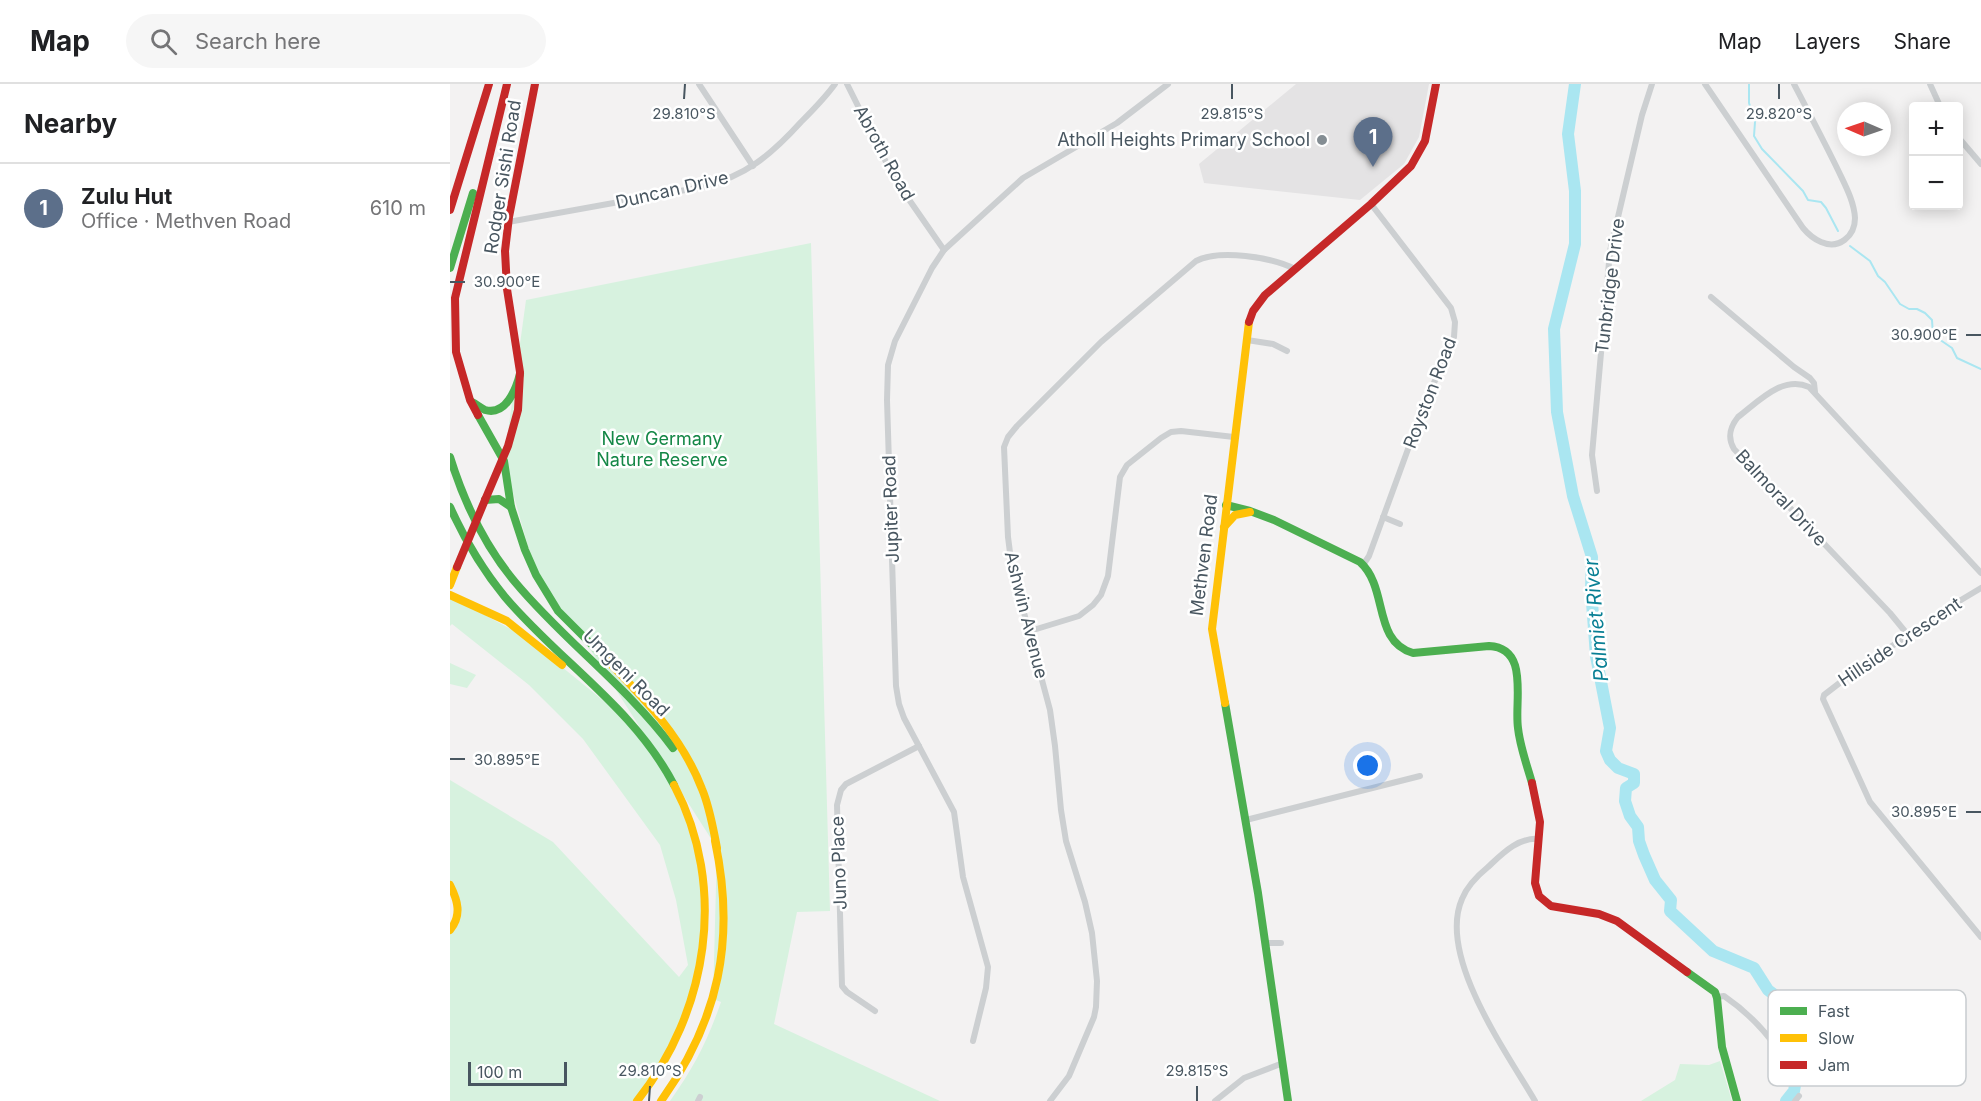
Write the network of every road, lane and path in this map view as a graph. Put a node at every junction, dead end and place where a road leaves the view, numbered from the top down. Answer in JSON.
{"nodes":[{"id":1,"x":489,"y":84,"type":"edge"},
{"id":2,"x":507,"y":84,"type":"edge"},
{"id":3,"x":535,"y":84,"type":"edge"},
{"id":4,"x":699,"y":84,"type":"edge"},
{"id":5,"x":835,"y":84,"type":"edge"},
{"id":6,"x":847,"y":84,"type":"edge"},
{"id":7,"x":1155,"y":84,"type":"edge"},
{"id":8,"x":1168,"y":84,"type":"edge"},
{"id":9,"x":1436,"y":84,"type":"edge"},
{"id":10,"x":1652,"y":84,"type":"edge"},
{"id":11,"x":1704,"y":84,"type":"edge"},
{"id":12,"x":1794,"y":84,"type":"edge"},
{"id":13,"x":1930,"y":84,"type":"edge"},
{"id":14,"x":1161,"y":89,"type":"junction"},
{"id":15,"x":1938,"y":102,"type":"edge"},
{"id":16,"x":475,"y":127,"type":"junction"},
{"id":17,"x":1963,"y":142,"type":"edge"},
{"id":18,"x":1981,"y":164,"type":"edge"},
{"id":19,"x":753,"y":166,"type":"junction"},
{"id":20,"x":450,"y":185,"type":"edge"},
{"id":21,"x":1371,"y":204,"type":"junction"},
{"id":22,"x":450,"y":210,"type":"edge"},
{"id":23,"x":508,"y":222,"type":"junction"},
{"id":24,"x":944,"y":250,"type":"junction"},
{"id":25,"x":450,"y":268,"type":"edge"},
{"id":26,"x":1296,"y":269,"type":"junction"},
{"id":27,"x":1711,"y":297,"type":"dead end"},
{"id":28,"x":1247,"y":340,"type":"junction"},
{"id":29,"x":1287,"y":351,"type":"dead end"},
{"id":30,"x":520,"y":374,"type":"junction"},
{"id":31,"x":1815,"y":392,"type":"junction"},
{"id":32,"x":470,"y":400,"type":"junction"},
{"id":33,"x":1234,"y":437,"type":"junction"},
{"id":34,"x":450,"y":457,"type":"edge"},
{"id":35,"x":504,"y":461,"type":"junction"},
{"id":36,"x":1597,"y":491,"type":"dead end"},
{"id":37,"x":485,"y":500,"type":"junction"},
{"id":38,"x":1226,"y":505,"type":"junction"},
{"id":39,"x":450,"y":507,"type":"edge"},
{"id":40,"x":511,"y":507,"type":"junction"},
{"id":41,"x":1251,"y":512,"type":"junction"},
{"id":42,"x":1383,"y":517,"type":"junction"},
{"id":43,"x":1400,"y":524,"type":"dead end"},
{"id":44,"x":1223,"y":528,"type":"junction"},
{"id":45,"x":1363,"y":565,"type":"junction"},
{"id":46,"x":1981,"y":573,"type":"edge"},
{"id":47,"x":450,"y":585,"type":"edge"},
{"id":48,"x":1981,"y":588,"type":"edge"},
{"id":49,"x":450,"y":595,"type":"edge"},
{"id":50,"x":1030,"y":631,"type":"junction"},
{"id":51,"x":1908,"y":635,"type":"junction"},
{"id":52,"x":650,"y":743,"type":"junction"},
{"id":53,"x":919,"y":746,"type":"junction"},
{"id":54,"x":1420,"y":776,"type":"dead end"},
{"id":55,"x":1246,"y":820,"type":"junction"},
{"id":56,"x":1539,"y":839,"type":"junction"},
{"id":57,"x":717,"y":848,"type":"junction"},
{"id":58,"x":450,"y":885,"type":"edge"},
{"id":59,"x":450,"y":930,"type":"edge"},
{"id":60,"x":1981,"y":937,"type":"edge"},
{"id":61,"x":1265,"y":943,"type":"junction"},
{"id":62,"x":1281,"y":943,"type":"dead end"},
{"id":63,"x":1717,"y":997,"type":"junction"},
{"id":64,"x":875,"y":1011,"type":"dead end"},
{"id":65,"x":1768,"y":1036,"type":"edge"},
{"id":66,"x":973,"y":1041,"type":"dead end"},
{"id":67,"x":1283,"y":1063,"type":"junction"},
{"id":68,"x":637,"y":1101,"type":"edge"},
{"id":69,"x":661,"y":1101,"type":"edge"},
{"id":70,"x":1050,"y":1101,"type":"edge"},
{"id":71,"x":1215,"y":1101,"type":"edge"},
{"id":72,"x":1288,"y":1101,"type":"edge"},
{"id":73,"x":1535,"y":1101,"type":"edge"},
{"id":74,"x":1737,"y":1101,"type":"edge"}],
"edges":[{"from":1,"to":16,"type":"main road"},
{"from":2,"to":25,"type":"main road"},
{"from":2,"to":32,"type":"main road"},
{"from":3,"to":23,"type":"main road","name":"Rodger Sishi Road"},
{"from":4,"to":19,"type":"street"},
{"from":5,"to":19,"type":"street","name":"Duncan Drive"},
{"from":6,"to":24,"type":"street","name":"Abroth Road"},
{"from":7,"to":14,"type":"street"},
{"from":8,"to":14,"type":"street","name":"Jupiter Road"},
{"from":9,"to":21,"type":"main road","name":"Methven Road"},
{"from":10,"to":36,"type":"street","name":"Tunbridge Drive"},
{"from":11,"to":12,"type":"street"},
{"from":13,"to":15,"type":"street"},
{"from":14,"to":24,"type":"street","name":"Jupiter Road"},
{"from":16,"to":20,"type":"main road"},
{"from":16,"to":22,"type":"main road"},
{"from":17,"to":18,"type":"street"},
{"from":19,"to":23,"type":"street","name":"Duncan Drive"},
{"from":21,"to":26,"type":"main road","name":"Methven Road"},
{"from":21,"to":42,"type":"street","name":"Royston Road"},
{"from":23,"to":30,"type":"main road","name":"Rodger Sishi Road"},
{"from":24,"to":53,"type":"street","name":"Jupiter Road"},
{"from":26,"to":28,"type":"main road","name":"Methven Road"},
{"from":26,"to":50,"type":"street","name":"Ashwin Avenue"},
{"from":27,"to":31,"type":"street"},
{"from":28,"to":29,"type":"street"},
{"from":28,"to":33,"type":"main road","name":"Methven Road"},
{"from":30,"to":32,"type":"main road"},
{"from":30,"to":35,"type":"main road","name":"Rodger Sishi Road"},
{"from":31,"to":46,"type":"street"},
{"from":31,"to":51,"type":"street","name":"Balmoral Drive"},
{"from":32,"to":35,"type":"main road"},
{"from":33,"to":38,"type":"main road","name":"Methven Road"},
{"from":33,"to":50,"type":"street"},
{"from":34,"to":57,"type":"main road","name":"Umgeni Road"},
{"from":35,"to":37,"type":"main road","name":"Rodger Sishi Road"},
{"from":35,"to":40,"type":"main road"},
{"from":37,"to":40,"type":"main road"},
{"from":37,"to":47,"type":"main road","name":"Rodger Sishi Road","bridge":true},
{"from":38,"to":41,"type":"main road"},
{"from":38,"to":44,"type":"main road","name":"Methven Road"},
{"from":39,"to":52,"type":"main road","name":"Umgeni Road"},
{"from":40,"to":57,"type":"main road"},
{"from":41,"to":44,"type":"main road"},
{"from":41,"to":45,"type":"main road"},
{"from":42,"to":43,"type":"street"},
{"from":42,"to":45,"type":"street","name":"Royston Road"},
{"from":44,"to":55,"type":"main road","name":"Methven Road"},
{"from":45,"to":56,"type":"main road"},
{"from":48,"to":51,"type":"street","name":"Hillside Crescent"},
{"from":49,"to":52,"type":"main road"},
{"from":50,"to":70,"type":"street","name":"Ashwin Avenue"},
{"from":51,"to":60,"type":"street","name":"Hillside Crescent"},
{"from":52,"to":68,"type":"main road","name":"Umgeni Road"},
{"from":53,"to":64,"type":"street","name":"Juno Place"},
{"from":53,"to":66,"type":"street","name":"Jupiter Road"},
{"from":54,"to":55,"type":"street"},
{"from":55,"to":61,"type":"main road","name":"Methven Road"},
{"from":56,"to":63,"type":"main road"},
{"from":56,"to":73,"type":"street"},
{"from":57,"to":69,"type":"main road","name":"Umgeni Road"},
{"from":58,"to":59,"type":"main road"},
{"from":61,"to":62,"type":"street"},
{"from":61,"to":67,"type":"main road","name":"Methven Road"},
{"from":63,"to":65,"type":"street"},
{"from":63,"to":74,"type":"main road"},
{"from":67,"to":71,"type":"street"},
{"from":67,"to":72,"type":"main road","name":"Methven Road"}]}
